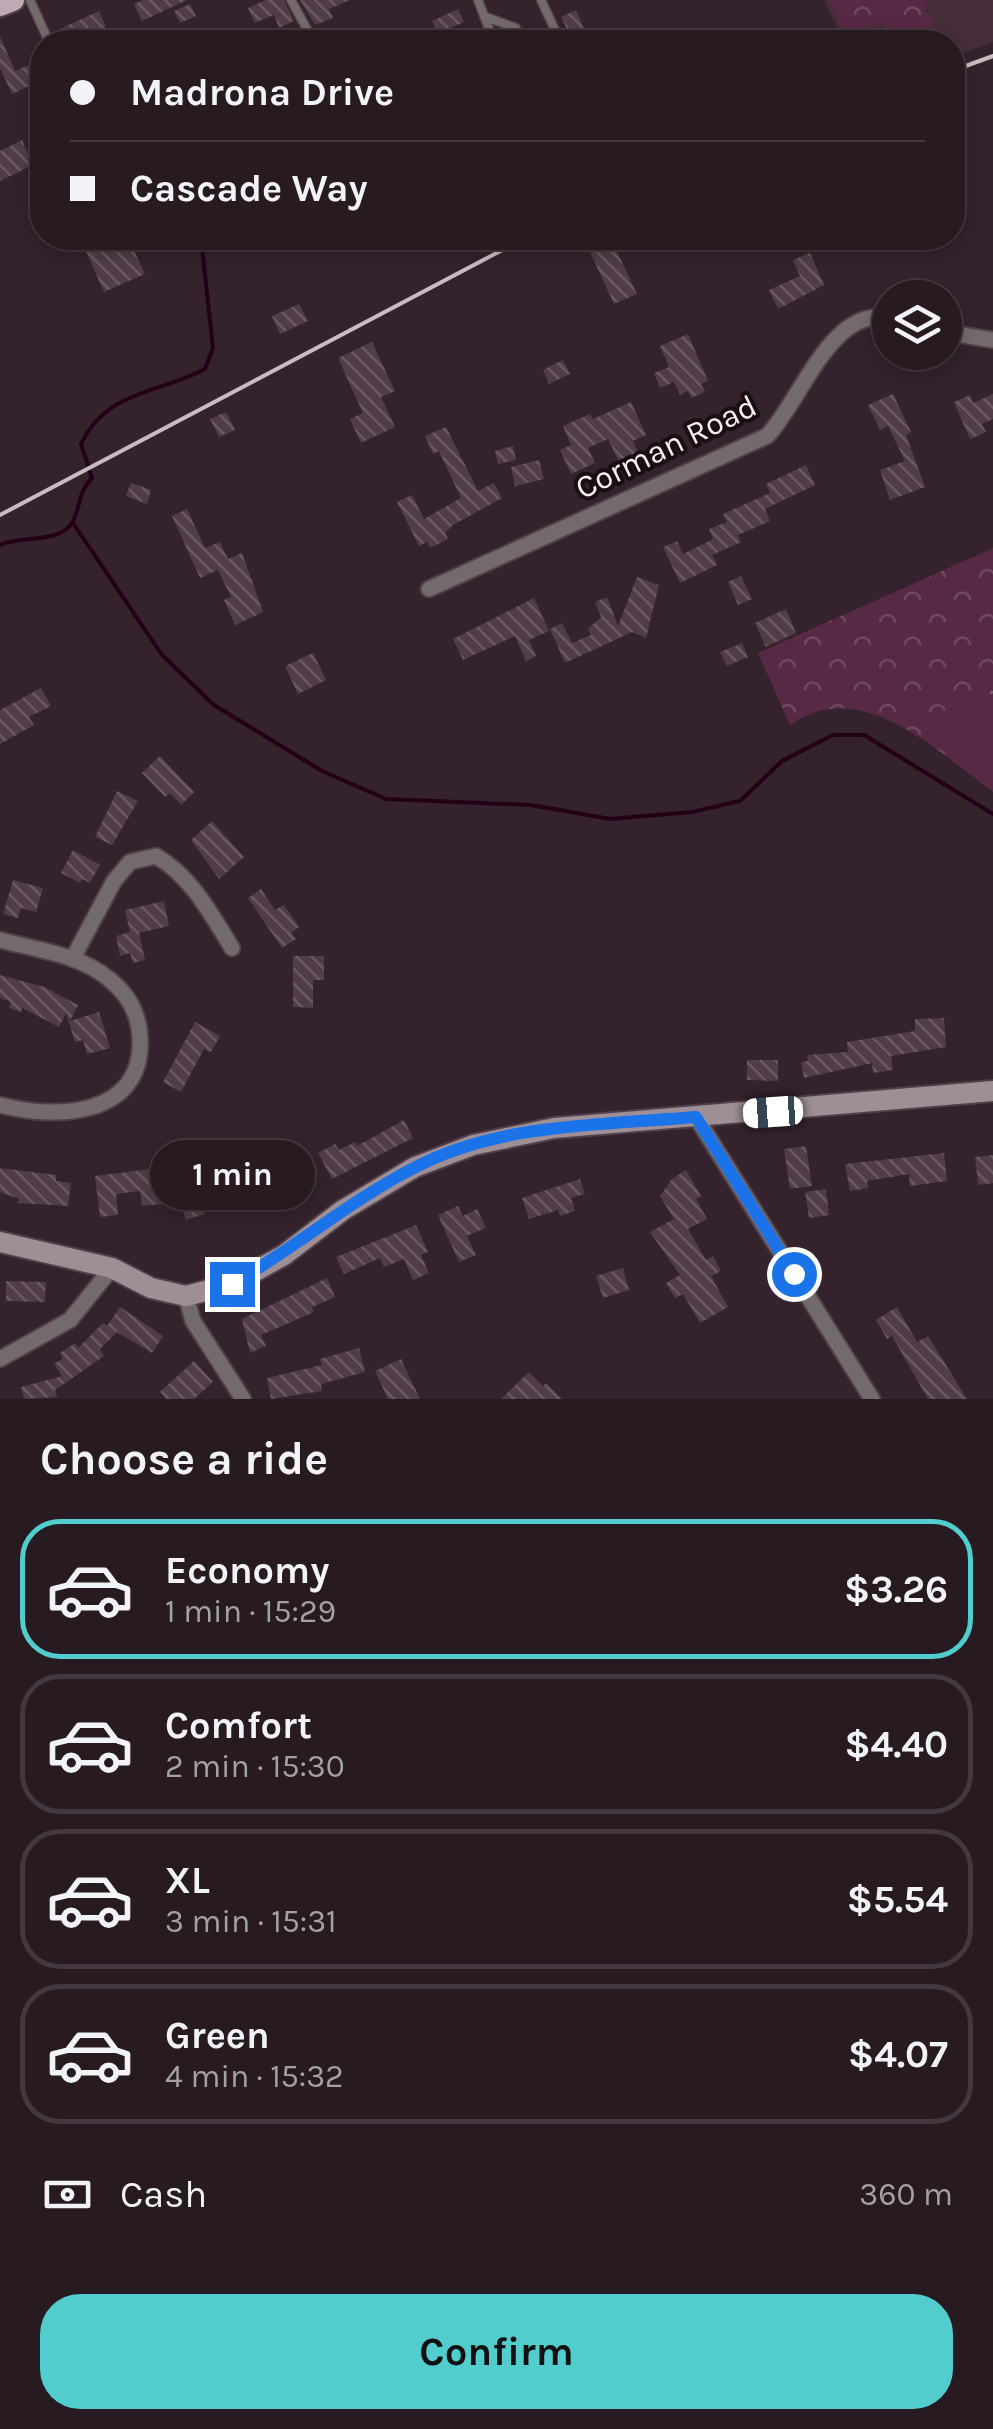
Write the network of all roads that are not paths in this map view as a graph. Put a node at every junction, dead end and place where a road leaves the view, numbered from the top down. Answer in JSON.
{"nodes":[{"id":1,"x":13,"y":0,"type":"edge"},
{"id":2,"x":30,"y":0,"type":"edge"},
{"id":3,"x":291,"y":0,"type":"edge"},
{"id":4,"x":478,"y":0,"type":"edge"},
{"id":5,"x":541,"y":0,"type":"edge"},
{"id":6,"x":0,"y":6,"type":"edge"},
{"id":7,"x":486,"y":17,"type":"junction"},
{"id":8,"x":44,"y":30,"type":"edge"},
{"id":9,"x":307,"y":30,"type":"edge"},
{"id":10,"x":490,"y":30,"type":"edge"},
{"id":11,"x":517,"y":30,"type":"edge"},
{"id":12,"x":555,"y":30,"type":"edge"},
{"id":13,"x":872,"y":320,"type":"edge"},
{"id":14,"x":962,"y":335,"type":"edge"},
{"id":15,"x":993,"y":340,"type":"edge"},
{"id":16,"x":429,"y":589,"type":"dead end"},
{"id":17,"x":0,"y":940,"type":"edge"},
{"id":18,"x":232,"y":948,"type":"dead end"},
{"id":19,"x":73,"y":958,"type":"junction"},
{"id":20,"x":993,"y":1090,"type":"edge"},
{"id":21,"x":0,"y":1105,"type":"edge"},
{"id":22,"x":696,"y":1117,"type":"junction"},
{"id":23,"x":0,"y":1242,"type":"edge"},
{"id":24,"x":112,"y":1268,"type":"junction"},
{"id":25,"x":186,"y":1296,"type":"junction"},
{"id":26,"x":0,"y":1359,"type":"edge"},
{"id":27,"x":243,"y":1399,"type":"edge"},
{"id":28,"x":872,"y":1399,"type":"edge"}],
"edges":[{"from":1,"to":6,"type":"main road"},
{"from":2,"to":8,"type":"lane"},
{"from":3,"to":9,"type":"lane"},
{"from":4,"to":7,"type":"lane"},
{"from":5,"to":12,"type":"lane"},
{"from":7,"to":10,"type":"lane"},
{"from":7,"to":11,"type":"lane"},
{"from":13,"to":16,"type":"street","name":"Corman Road"},
{"from":14,"to":15,"type":"street"},
{"from":17,"to":19,"type":"street"},
{"from":18,"to":19,"type":"street"},
{"from":19,"to":21,"type":"street"},
{"from":20,"to":22,"type":"street"},
{"from":22,"to":25,"type":"street"},
{"from":22,"to":28,"type":"street"},
{"from":23,"to":24,"type":"street"},
{"from":24,"to":25,"type":"street"},
{"from":24,"to":26,"type":"street"},
{"from":25,"to":27,"type":"street"}]}
